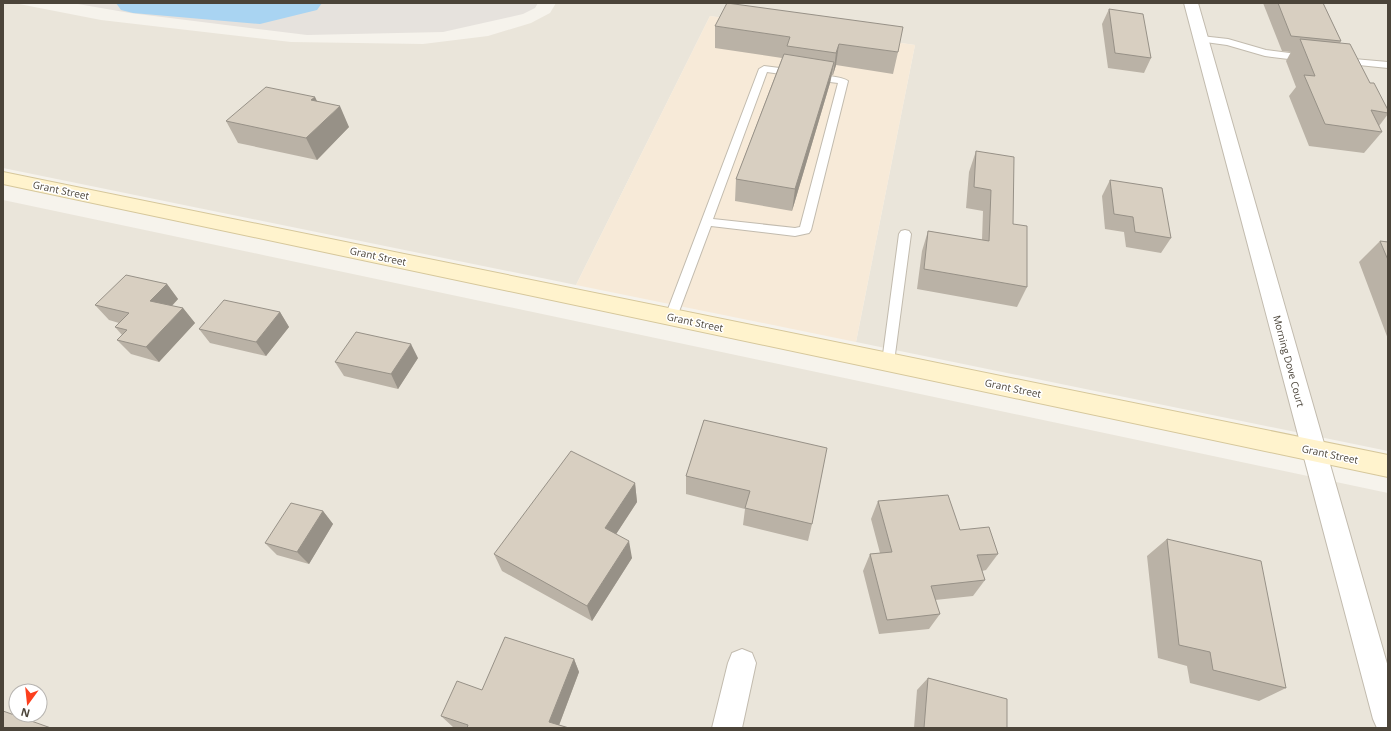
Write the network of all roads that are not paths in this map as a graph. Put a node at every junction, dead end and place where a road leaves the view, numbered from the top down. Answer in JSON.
{"nodes":[{"id":1,"x":1191,"y":3,"type":"edge"},
{"id":2,"x":1201,"y":40,"type":"junction"},
{"id":3,"x":1312,"y":59,"type":"edge"},
{"id":4,"x":1333,"y":61,"type":"edge"},
{"id":5,"x":1388,"y":65,"type":"edge"},
{"id":6,"x":3,"y":178,"type":"edge"},
{"id":7,"x":707,"y":222,"type":"junction"},
{"id":8,"x":905,"y":234,"type":"dead end"},
{"id":9,"x":671,"y":317,"type":"junction"},
{"id":10,"x":888,"y":362,"type":"junction"},
{"id":11,"x":1313,"y":450,"type":"junction"},
{"id":12,"x":1388,"y":466,"type":"edge"},
{"id":13,"x":742,"y":663,"type":"dead end"},
{"id":14,"x":1388,"y":719,"type":"edge"},
{"id":15,"x":727,"y":728,"type":"edge"}],
"edges":[{"from":1,"to":2,"type":"street","name":"Morning Dove Court"},
{"from":2,"to":3,"type":"lane"},
{"from":2,"to":11,"type":"street","name":"Morning Dove Court"},
{"from":4,"to":5,"type":"lane"},
{"from":6,"to":9,"type":"street","name":"Grant Street"},
{"from":7,"to":7,"type":"lane"},
{"from":7,"to":9,"type":"lane"},
{"from":8,"to":10,"type":"lane"},
{"from":9,"to":10,"type":"street","name":"Grant Street"},
{"from":10,"to":11,"type":"street","name":"Grant Street"},
{"from":11,"to":12,"type":"street","name":"Grant Street"},
{"from":11,"to":14,"type":"street","name":"Morning Dove Court"},
{"from":13,"to":15,"type":"street"}]}
